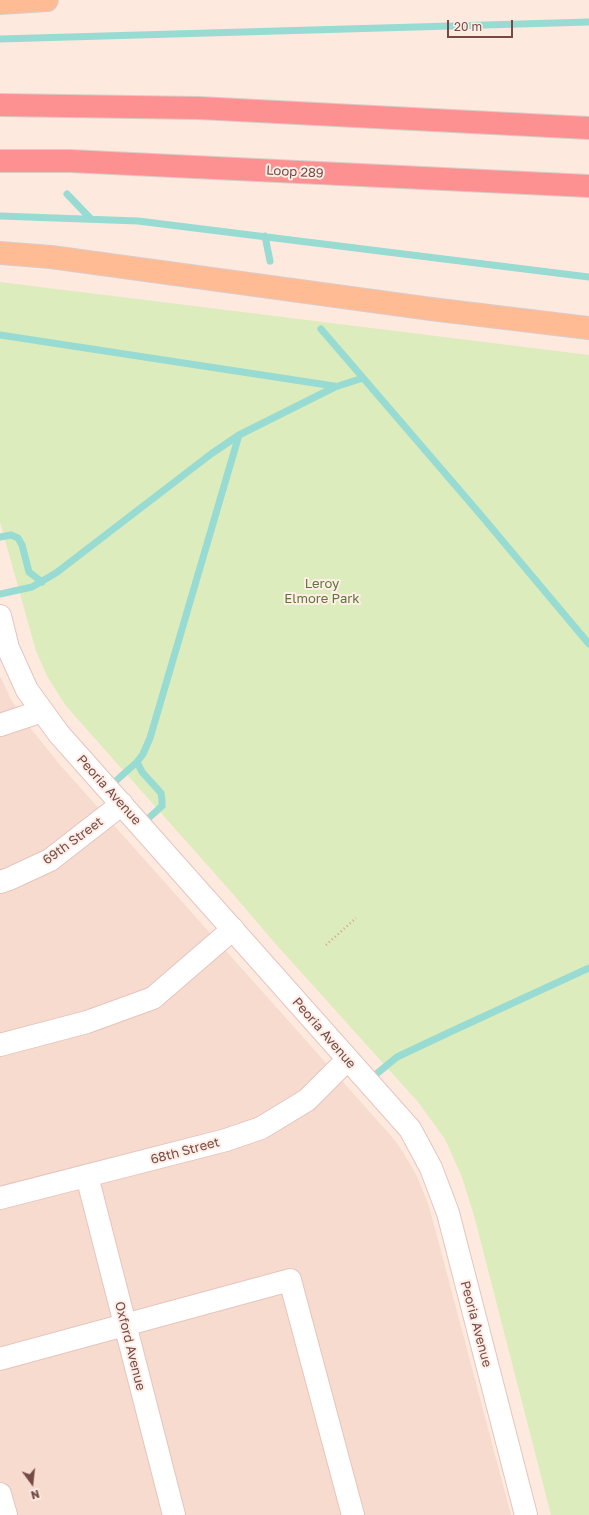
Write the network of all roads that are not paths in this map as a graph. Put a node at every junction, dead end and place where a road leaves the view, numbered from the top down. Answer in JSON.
{"nodes":[{"id":1,"x":47,"y":0,"type":"edge"},
{"id":2,"x":0,"y":3,"type":"edge"},
{"id":3,"x":0,"y":105,"type":"edge"},
{"id":4,"x":589,"y":128,"type":"edge"},
{"id":5,"x":0,"y":161,"type":"edge"},
{"id":6,"x":589,"y":186,"type":"edge"},
{"id":7,"x":0,"y":253,"type":"edge"},
{"id":8,"x":589,"y":328,"type":"edge"},
{"id":9,"x":0,"y":616,"type":"edge"},
{"id":10,"x":42,"y":711,"type":"junction"},
{"id":11,"x":0,"y":725,"type":"edge"},
{"id":12,"x":122,"y":804,"type":"junction"},
{"id":13,"x":0,"y":882,"type":"edge"},
{"id":14,"x":233,"y":929,"type":"junction"},
{"id":15,"x":0,"y":1045,"type":"edge"},
{"id":16,"x":348,"y":1059,"type":"junction"},
{"id":17,"x":87,"y":1176,"type":"junction"},
{"id":18,"x":0,"y":1198,"type":"edge"},
{"id":19,"x":125,"y":1325,"type":"junction"},
{"id":20,"x":0,"y":1359,"type":"edge"},
{"id":21,"x":0,"y":1494,"type":"edge"},
{"id":22,"x":6,"y":1515,"type":"edge"},
{"id":23,"x":174,"y":1515,"type":"edge"},
{"id":24,"x":353,"y":1515,"type":"edge"},
{"id":25,"x":526,"y":1515,"type":"edge"}],
"edges":[{"from":1,"to":2,"type":"main road"},
{"from":3,"to":4,"type":"highway"},
{"from":5,"to":6,"type":"highway","name":"Loop 289"},
{"from":7,"to":8,"type":"main road"},
{"from":9,"to":10,"type":"street","name":"Peoria Avenue"},
{"from":10,"to":11,"type":"street"},
{"from":10,"to":12,"type":"street","name":"Peoria Avenue"},
{"from":12,"to":13,"type":"street","name":"69th Street"},
{"from":12,"to":14,"type":"street","name":"Peoria Avenue"},
{"from":14,"to":15,"type":"street"},
{"from":14,"to":16,"type":"street","name":"Peoria Avenue"},
{"from":16,"to":17,"type":"street","name":"68th Street"},
{"from":16,"to":25,"type":"street","name":"Peoria Avenue"},
{"from":17,"to":18,"type":"street","name":"68th Street"},
{"from":17,"to":19,"type":"street","name":"Oxford Avenue"},
{"from":19,"to":20,"type":"street"},
{"from":19,"to":23,"type":"street","name":"Oxford Avenue"},
{"from":19,"to":24,"type":"street"},
{"from":21,"to":22,"type":"street"}]}
